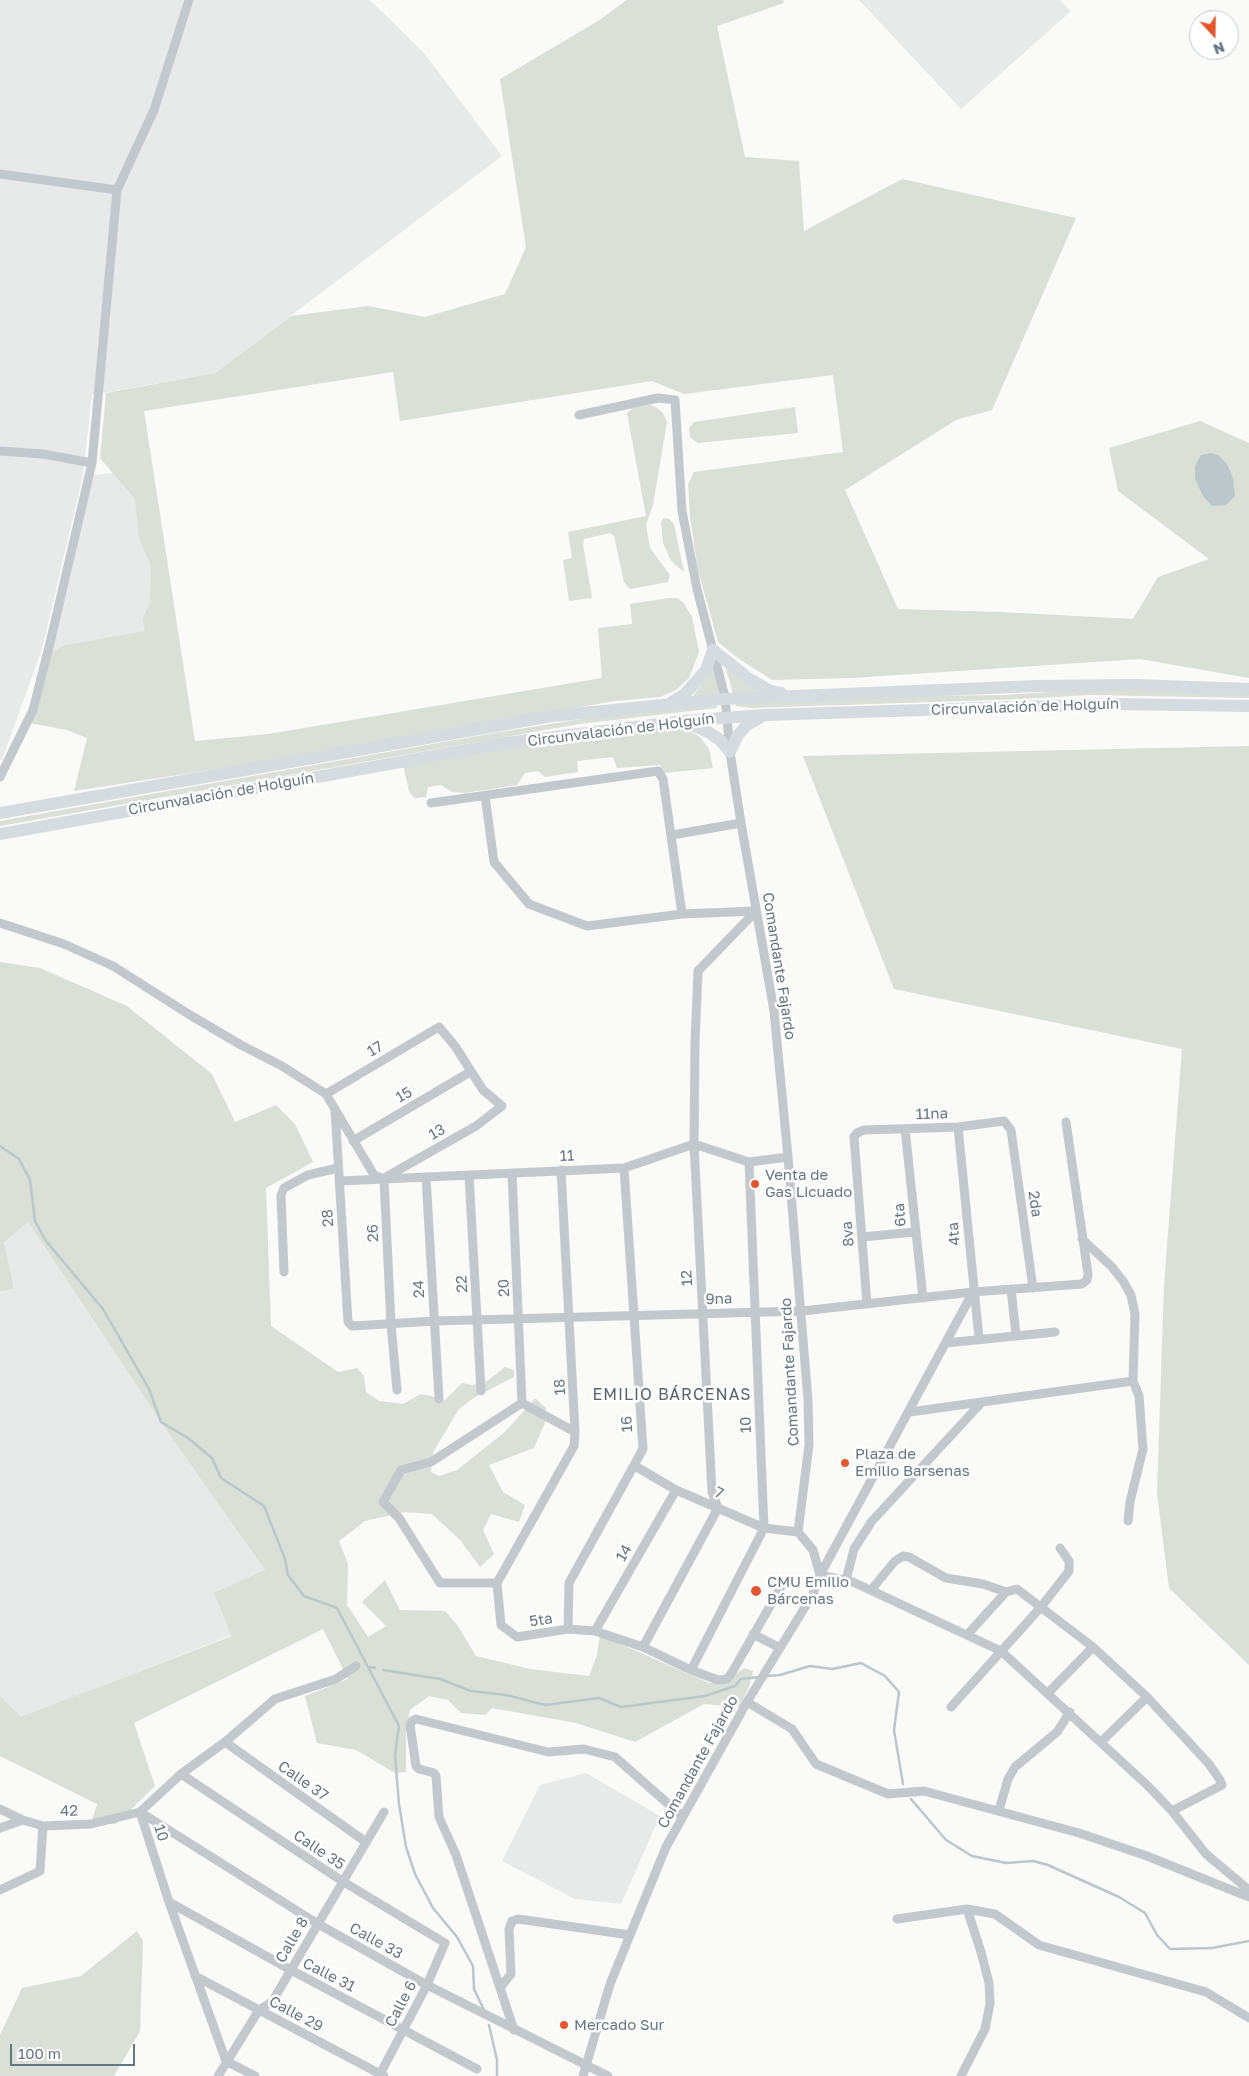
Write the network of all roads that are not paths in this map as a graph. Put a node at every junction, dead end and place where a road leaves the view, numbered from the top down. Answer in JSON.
{"nodes":[{"id":1,"x":188,"y":0,"type":"edge"},
{"id":2,"x":0,"y":174,"type":"edge"},
{"id":3,"x":117,"y":190,"type":"junction"},
{"id":4,"x":579,"y":415,"type":"dead end"},
{"id":5,"x":0,"y":451,"type":"edge"},
{"id":6,"x":92,"y":463,"type":"junction"},
{"id":7,"x":713,"y":650,"type":"junction"},
{"id":8,"x":1249,"y":689,"type":"edge"},
{"id":9,"x":790,"y":696,"type":"junction"},
{"id":10,"x":724,"y":699,"type":"junction"},
{"id":11,"x":669,"y":704,"type":"junction"},
{"id":12,"x":1249,"y":706,"type":"edge"},
{"id":13,"x":764,"y":715,"type":"junction"},
{"id":14,"x":728,"y":717,"type":"junction"},
{"id":15,"x":684,"y":721,"type":"junction"},
{"id":16,"x":730,"y":752,"type":"junction"},
{"id":17,"x":0,"y":777,"type":"edge"},
{"id":18,"x":485,"y":796,"type":"junction"},
{"id":19,"x":431,"y":803,"type":"dead end"},
{"id":20,"x":0,"y":813,"type":"edge"},
{"id":21,"x":741,"y":823,"type":"junction"},
{"id":22,"x":0,"y":834,"type":"edge"},
{"id":23,"x":672,"y":835,"type":"junction"},
{"id":24,"x":756,"y":910,"type":"junction"},
{"id":25,"x":682,"y":914,"type":"junction"},
{"id":26,"x":0,"y":923,"type":"edge"},
{"id":27,"x":470,"y":1072,"type":"junction"},
{"id":28,"x":326,"y":1094,"type":"junction"},
{"id":29,"x":335,"y":1110,"type":"junction"},
{"id":30,"x":1066,"y":1122,"type":"dead end"},
{"id":31,"x":1008,"y":1125,"type":"joint"},
{"id":32,"x":958,"y":1127,"type":"junction"},
{"id":33,"x":906,"y":1129,"type":"junction"},
{"id":34,"x":857,"y":1133,"type":"joint"},
{"id":35,"x":353,"y":1141,"type":"junction"},
{"id":36,"x":694,"y":1144,"type":"junction"},
{"id":37,"x":788,"y":1157,"type":"junction"},
{"id":38,"x":749,"y":1162,"type":"junction"},
{"id":39,"x":338,"y":1168,"type":"junction"},
{"id":40,"x":624,"y":1168,"type":"junction"},
{"id":41,"x":561,"y":1170,"type":"junction"},
{"id":42,"x":512,"y":1173,"type":"junction"},
{"id":43,"x":470,"y":1175,"type":"junction"},
{"id":44,"x":426,"y":1177,"type":"junction"},
{"id":45,"x":384,"y":1179,"type":"junction"},
{"id":46,"x":340,"y":1181,"type":"junction"},
{"id":47,"x":915,"y":1232,"type":"junction"},
{"id":48,"x":862,"y":1237,"type":"junction"},
{"id":49,"x":1082,"y":1238,"type":"junction"},
{"id":50,"x":284,"y":1272,"type":"dead end"},
{"id":51,"x":1033,"y":1288,"type":"junction"},
{"id":52,"x":1011,"y":1290,"type":"junction"},
{"id":53,"x":974,"y":1292,"type":"junction"},
{"id":54,"x":923,"y":1298,"type":"junction"},
{"id":55,"x":867,"y":1304,"type":"junction"},
{"id":56,"x":802,"y":1311,"type":"junction"},
{"id":57,"x":754,"y":1312,"type":"junction"},
{"id":58,"x":703,"y":1313,"type":"junction"},
{"id":59,"x":635,"y":1315,"type":"junction"},
{"id":60,"x":570,"y":1317,"type":"junction"},
{"id":61,"x":478,"y":1320,"type":"junction"},
{"id":62,"x":519,"y":1320,"type":"junction"},
{"id":63,"x":435,"y":1321,"type":"junction"},
{"id":64,"x":350,"y":1324,"type":"joint"},
{"id":65,"x":391,"y":1324,"type":"junction"},
{"id":66,"x":1055,"y":1332,"type":"dead end"},
{"id":67,"x":1016,"y":1335,"type":"junction"},
{"id":68,"x":979,"y":1338,"type":"junction"},
{"id":69,"x":946,"y":1342,"type":"junction"},
{"id":70,"x":1134,"y":1381,"type":"junction"},
{"id":71,"x":397,"y":1390,"type":"dead end"},
{"id":72,"x":481,"y":1391,"type":"dead end"},
{"id":73,"x":439,"y":1399,"type":"dead end"},
{"id":74,"x":982,"y":1402,"type":"junction"},
{"id":75,"x":522,"y":1403,"type":"junction"},
{"id":76,"x":910,"y":1412,"type":"junction"},
{"id":77,"x":575,"y":1432,"type":"junction"},
{"id":78,"x":634,"y":1466,"type":"junction"},
{"id":79,"x":676,"y":1490,"type":"junction"},
{"id":80,"x":718,"y":1508,"type":"junction"},
{"id":81,"x":1128,"y":1521,"type":"dead end"},
{"id":82,"x":764,"y":1528,"type":"junction"},
{"id":83,"x":798,"y":1532,"type":"junction"},
{"id":84,"x":1060,"y":1548,"type":"dead end"},
{"id":85,"x":820,"y":1574,"type":"junction"},
{"id":86,"x":846,"y":1580,"type":"junction"},
{"id":87,"x":497,"y":1583,"type":"junction"},
{"id":88,"x":781,"y":1587,"type":"dead end"},
{"id":89,"x":871,"y":1590,"type":"junction"},
{"id":90,"x":1006,"y":1592,"type":"junction"},
{"id":91,"x":1041,"y":1607,"type":"junction"},
{"id":92,"x":568,"y":1629,"type":"junction"},
{"id":93,"x":595,"y":1631,"type":"junction"},
{"id":94,"x":754,"y":1634,"type":"junction"},
{"id":95,"x":968,"y":1635,"type":"junction"},
{"id":96,"x":643,"y":1646,"type":"junction"},
{"id":97,"x":780,"y":1648,"type":"junction"},
{"id":98,"x":1093,"y":1648,"type":"junction"},
{"id":99,"x":1001,"y":1651,"type":"junction"},
{"id":100,"x":356,"y":1666,"type":"dead end"},
{"id":101,"x":691,"y":1670,"type":"junction"},
{"id":102,"x":1048,"y":1693,"type":"junction"},
{"id":103,"x":1147,"y":1697,"type":"junction"},
{"id":104,"x":747,"y":1702,"type":"junction"},
{"id":105,"x":951,"y":1706,"type":"dead end"},
{"id":106,"x":1070,"y":1712,"type":"junction"},
{"id":107,"x":225,"y":1742,"type":"junction"},
{"id":108,"x":1102,"y":1742,"type":"junction"},
{"id":109,"x":180,"y":1774,"type":"junction"},
{"id":110,"x":0,"y":1809,"type":"edge"},
{"id":111,"x":999,"y":1810,"type":"junction"},
{"id":112,"x":1172,"y":1811,"type":"junction"},
{"id":113,"x":140,"y":1812,"type":"junction"},
{"id":114,"x":384,"y":1812,"type":"dead end"},
{"id":115,"x":682,"y":1816,"type":"junction"},
{"id":116,"x":23,"y":1820,"type":"junction"},
{"id":117,"x":43,"y":1826,"type":"junction"},
{"id":118,"x":0,"y":1828,"type":"edge"},
{"id":119,"x":366,"y":1842,"type":"junction"},
{"id":120,"x":342,"y":1881,"type":"junction"},
{"id":121,"x":0,"y":1890,"type":"edge"},
{"id":122,"x":1249,"y":1890,"type":"edge"},
{"id":123,"x":1249,"y":1897,"type":"edge"},
{"id":124,"x":169,"y":1902,"type":"junction"},
{"id":125,"x":967,"y":1909,"type":"junction"},
{"id":126,"x":897,"y":1919,"type":"dead end"},
{"id":127,"x":318,"y":1924,"type":"junction"},
{"id":128,"x":630,"y":1935,"type":"junction"},
{"id":129,"x":445,"y":1943,"type":"joint"},
{"id":130,"x":291,"y":1970,"type":"junction"},
{"id":131,"x":195,"y":1976,"type":"junction"},
{"id":132,"x":427,"y":1986,"type":"junction"},
{"id":133,"x":500,"y":1988,"type":"junction"},
{"id":134,"x":259,"y":2010,"type":"junction"},
{"id":135,"x":1249,"y":2018,"type":"edge"},
{"id":136,"x":403,"y":2028,"type":"junction"},
{"id":137,"x":514,"y":2030,"type":"junction"},
{"id":138,"x":226,"y":2061,"type":"junction"},
{"id":139,"x":586,"y":2065,"type":"junction"},
{"id":140,"x":477,"y":2069,"type":"dead end"},
{"id":141,"x":381,"y":2075,"type":"edge"},
{"id":142,"x":218,"y":2076,"type":"edge"},
{"id":143,"x":255,"y":2076,"type":"edge"},
{"id":144,"x":583,"y":2076,"type":"edge"},
{"id":145,"x":608,"y":2076,"type":"edge"},
{"id":146,"x":961,"y":2076,"type":"edge"}],
"edges":[{"from":1,"to":3,"type":"street"},
{"from":2,"to":3,"type":"street"},
{"from":3,"to":6,"type":"street"},
{"from":4,"to":7,"type":"street","name":"Comandante Fajardo"},
{"from":5,"to":6,"type":"street"},
{"from":6,"to":17,"type":"street"},
{"from":7,"to":9,"type":"highway"},
{"from":7,"to":10,"type":"street","name":"Comandante Fajardo"},
{"from":7,"to":11,"type":"highway"},
{"from":8,"to":9,"type":"highway","name":"Circunvalación de Holguín"},
{"from":9,"to":10,"type":"highway","name":"Circunvalación de Holguín"},
{"from":10,"to":11,"type":"highway","name":"Circunvalación de Holguín"},
{"from":10,"to":14,"type":"street","name":"Comandante Fajardo"},
{"from":11,"to":20,"type":"highway","name":"Circunvalación de Holguín"},
{"from":12,"to":13,"type":"highway","name":"Circunvalación de Holguín"},
{"from":13,"to":14,"type":"highway","name":"Circunvalación de Holguín"},
{"from":13,"to":16,"type":"highway"},
{"from":14,"to":15,"type":"highway","name":"Circunvalación de Holguín"},
{"from":14,"to":16,"type":"street","name":"Comandante Fajardo"},
{"from":15,"to":16,"type":"highway"},
{"from":15,"to":22,"type":"highway","name":"Circunvalación de Holguín"},
{"from":16,"to":21,"type":"street","name":"Comandante Fajardo"},
{"from":18,"to":19,"type":"street"},
{"from":18,"to":23,"type":"street"},
{"from":18,"to":25,"type":"street"},
{"from":21,"to":23,"type":"street"},
{"from":21,"to":24,"type":"street","name":"Comandante Fajardo"},
{"from":23,"to":25,"type":"street"},
{"from":24,"to":25,"type":"street"},
{"from":24,"to":36,"type":"street","name":"12"},
{"from":24,"to":37,"type":"street","name":"Comandante Fajardo"},
{"from":26,"to":28,"type":"street"},
{"from":27,"to":28,"type":"street","name":"17"},
{"from":27,"to":35,"type":"street","name":"15"},
{"from":27,"to":45,"type":"street","name":"13"},
{"from":28,"to":29,"type":"street"},
{"from":29,"to":35,"type":"street"},
{"from":29,"to":39,"type":"street","name":"28"},
{"from":30,"to":49,"type":"street"},
{"from":31,"to":32,"type":"street","name":"11na"},
{"from":31,"to":51,"type":"street","name":"2da"},
{"from":32,"to":33,"type":"street","name":"11na"},
{"from":32,"to":53,"type":"street","name":"4ta"},
{"from":33,"to":34,"type":"street","name":"11na"},
{"from":33,"to":47,"type":"street","name":"6ta"},
{"from":34,"to":48,"type":"street","name":"8va"},
{"from":35,"to":45,"type":"street"},
{"from":36,"to":38,"type":"street"},
{"from":36,"to":40,"type":"street","name":"11"},
{"from":36,"to":58,"type":"street","name":"12"},
{"from":37,"to":38,"type":"street"},
{"from":37,"to":56,"type":"street","name":"Comandante Fajardo"},
{"from":38,"to":57,"type":"street","name":"10"},
{"from":39,"to":46,"type":"street","name":"28"},
{"from":39,"to":50,"type":"street"},
{"from":40,"to":41,"type":"street","name":"11"},
{"from":40,"to":59,"type":"street","name":"16"},
{"from":41,"to":42,"type":"street","name":"11"},
{"from":41,"to":60,"type":"street","name":"18"},
{"from":42,"to":43,"type":"street","name":"11"},
{"from":42,"to":62,"type":"street","name":"20"},
{"from":43,"to":44,"type":"street","name":"11"},
{"from":43,"to":61,"type":"street","name":"22"},
{"from":44,"to":45,"type":"street","name":"11"},
{"from":44,"to":63,"type":"street","name":"24"},
{"from":45,"to":46,"type":"street","name":"11"},
{"from":45,"to":65,"type":"street","name":"26"},
{"from":46,"to":64,"type":"street","name":"28"},
{"from":47,"to":48,"type":"street"},
{"from":47,"to":54,"type":"street","name":"6ta"},
{"from":48,"to":55,"type":"street","name":"8va"},
{"from":49,"to":51,"type":"street","name":"9na"},
{"from":49,"to":70,"type":"street"},
{"from":51,"to":52,"type":"street","name":"9na"},
{"from":52,"to":53,"type":"street","name":"9na"},
{"from":52,"to":67,"type":"street"},
{"from":53,"to":54,"type":"street","name":"9na"},
{"from":53,"to":68,"type":"street","name":"4ta"},
{"from":53,"to":69,"type":"street","name":"Comandante Fajardo"},
{"from":54,"to":55,"type":"street","name":"9na"},
{"from":55,"to":56,"type":"street","name":"9na"},
{"from":56,"to":57,"type":"street","name":"9na"},
{"from":56,"to":83,"type":"street","name":"Comandante Fajardo"},
{"from":57,"to":58,"type":"street","name":"9na"},
{"from":57,"to":82,"type":"street","name":"10"},
{"from":58,"to":59,"type":"street","name":"9na"},
{"from":58,"to":80,"type":"street","name":"12"},
{"from":59,"to":60,"type":"street","name":"9na"},
{"from":59,"to":78,"type":"street","name":"16"},
{"from":60,"to":62,"type":"street","name":"9na"},
{"from":60,"to":77,"type":"street","name":"18"},
{"from":61,"to":62,"type":"street","name":"9na"},
{"from":61,"to":63,"type":"street","name":"9na"},
{"from":61,"to":72,"type":"street","name":"22"},
{"from":62,"to":75,"type":"street","name":"20"},
{"from":63,"to":65,"type":"street","name":"9na"},
{"from":63,"to":73,"type":"street","name":"24"},
{"from":64,"to":65,"type":"street","name":"9na"},
{"from":65,"to":71,"type":"street","name":"26"},
{"from":66,"to":67,"type":"street"},
{"from":67,"to":68,"type":"street"},
{"from":68,"to":69,"type":"street"},
{"from":69,"to":76,"type":"street","name":"Comandante Fajardo"},
{"from":70,"to":74,"type":"street"},
{"from":70,"to":81,"type":"street"},
{"from":74,"to":76,"type":"street"},
{"from":74,"to":86,"type":"street"},
{"from":75,"to":77,"type":"street"},
{"from":75,"to":87,"type":"street"},
{"from":76,"to":85,"type":"street","name":"Comandante Fajardo"},
{"from":77,"to":87,"type":"street","name":"18"},
{"from":78,"to":79,"type":"street","name":"7"},
{"from":78,"to":92,"type":"street","name":"16"},
{"from":79,"to":80,"type":"street","name":"7"},
{"from":79,"to":93,"type":"street","name":"14"},
{"from":80,"to":82,"type":"street","name":"7"},
{"from":80,"to":96,"type":"street"},
{"from":82,"to":83,"type":"street","name":"7"},
{"from":82,"to":101,"type":"street","name":"10"},
{"from":83,"to":85,"type":"street"},
{"from":84,"to":91,"type":"street"},
{"from":85,"to":86,"type":"street"},
{"from":85,"to":97,"type":"street","name":"Comandante Fajardo"},
{"from":86,"to":89,"type":"street"},
{"from":87,"to":92,"type":"street","name":"5ta"},
{"from":88,"to":94,"type":"street"},
{"from":89,"to":90,"type":"street"},
{"from":89,"to":95,"type":"street"},
{"from":90,"to":91,"type":"street"},
{"from":90,"to":95,"type":"street"},
{"from":91,"to":98,"type":"street"},
{"from":91,"to":99,"type":"street"},
{"from":92,"to":93,"type":"street","name":"5ta"},
{"from":93,"to":96,"type":"street","name":"5ta"},
{"from":94,"to":97,"type":"street"},
{"from":94,"to":101,"type":"street","name":"5ta"},
{"from":95,"to":99,"type":"street"},
{"from":96,"to":101,"type":"street","name":"5ta"},
{"from":97,"to":104,"type":"street","name":"Comandante Fajardo"},
{"from":98,"to":102,"type":"street"},
{"from":98,"to":103,"type":"street"},
{"from":99,"to":102,"type":"street"},
{"from":99,"to":105,"type":"street"},
{"from":100,"to":107,"type":"street","name":"10"},
{"from":102,"to":106,"type":"street"},
{"from":103,"to":108,"type":"street"},
{"from":103,"to":112,"type":"street"},
{"from":104,"to":111,"type":"street"},
{"from":104,"to":115,"type":"street","name":"Comandante Fajardo"},
{"from":106,"to":108,"type":"street"},
{"from":106,"to":111,"type":"street"},
{"from":107,"to":109,"type":"street","name":"10"},
{"from":107,"to":119,"type":"street","name":"Calle 37"},
{"from":108,"to":112,"type":"street"},
{"from":109,"to":113,"type":"street","name":"10"},
{"from":109,"to":120,"type":"street","name":"Calle 35"},
{"from":110,"to":116,"type":"street","name":"42"},
{"from":111,"to":123,"type":"street"},
{"from":112,"to":122,"type":"street"},
{"from":113,"to":117,"type":"street","name":"42"},
{"from":113,"to":124,"type":"street","name":"10"},
{"from":113,"to":127,"type":"street","name":"Calle 33"},
{"from":114,"to":119,"type":"street","name":"Calle 8"},
{"from":115,"to":128,"type":"street","name":"Comandante Fajardo"},
{"from":115,"to":133,"type":"street"},
{"from":116,"to":117,"type":"street","name":"42"},
{"from":116,"to":118,"type":"street"},
{"from":117,"to":121,"type":"street"},
{"from":119,"to":120,"type":"street","name":"Calle 8"},
{"from":120,"to":127,"type":"street","name":"Calle 8"},
{"from":120,"to":129,"type":"street","name":"Calle 35"},
{"from":124,"to":130,"type":"street","name":"Calle 31"},
{"from":124,"to":131,"type":"street","name":"10"},
{"from":125,"to":126,"type":"street"},
{"from":125,"to":135,"type":"street"},
{"from":125,"to":146,"type":"street"},
{"from":127,"to":130,"type":"street","name":"Calle 8"},
{"from":127,"to":132,"type":"street","name":"Calle 33"},
{"from":128,"to":133,"type":"street"},
{"from":128,"to":139,"type":"street","name":"Comandante Fajardo"},
{"from":129,"to":132,"type":"street","name":"Calle 6"},
{"from":130,"to":134,"type":"street","name":"Calle 8"},
{"from":130,"to":136,"type":"street","name":"Calle 31"},
{"from":131,"to":134,"type":"street","name":"Calle 29"},
{"from":131,"to":138,"type":"street","name":"10"},
{"from":132,"to":136,"type":"street","name":"Calle 6"},
{"from":132,"to":137,"type":"street","name":"Calle 33"},
{"from":133,"to":137,"type":"street"},
{"from":134,"to":138,"type":"street","name":"Calle 8"},
{"from":134,"to":141,"type":"street","name":"Calle 29"},
{"from":136,"to":140,"type":"street","name":"Calle 31"},
{"from":136,"to":141,"type":"street","name":"Calle 6"},
{"from":137,"to":139,"type":"street","name":"Calle 33"},
{"from":138,"to":142,"type":"street","name":"Calle 8"},
{"from":138,"to":143,"type":"street"},
{"from":139,"to":144,"type":"street","name":"Comandante Fajardo"},
{"from":139,"to":145,"type":"street","name":"Calle 33"}]}
